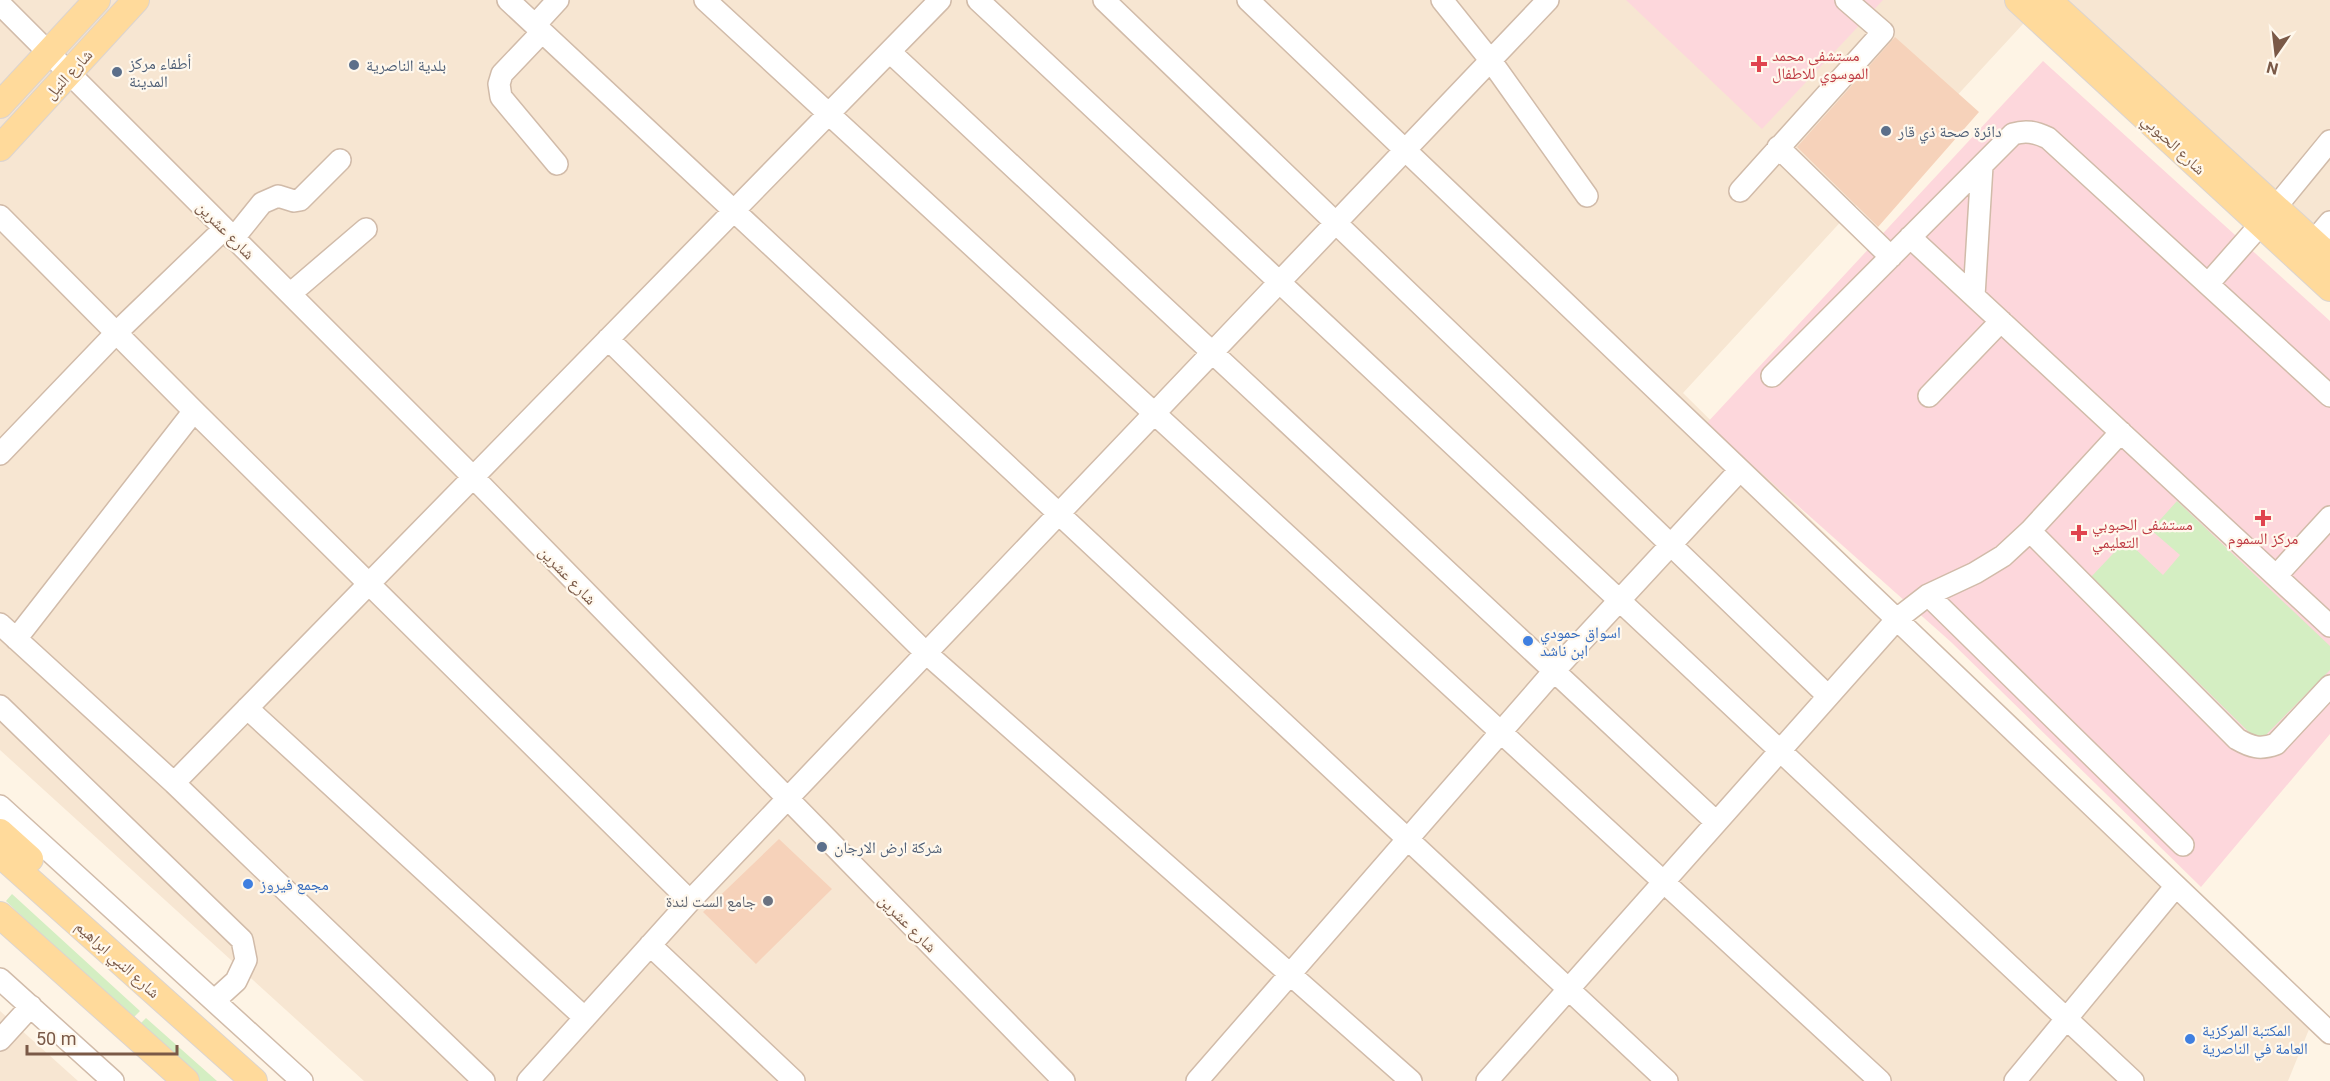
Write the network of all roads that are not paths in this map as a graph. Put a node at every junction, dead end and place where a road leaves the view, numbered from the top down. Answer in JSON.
{"nodes":[{"id":1,"x":97,"y":0,"type":"edge"},
{"id":2,"x":136,"y":0,"type":"edge"},
{"id":3,"x":508,"y":0,"type":"edge"},
{"id":4,"x":558,"y":0,"type":"edge"},
{"id":5,"x":705,"y":0,"type":"edge"},
{"id":6,"x":940,"y":0,"type":"edge"},
{"id":7,"x":978,"y":0,"type":"edge"},
{"id":8,"x":1104,"y":0,"type":"edge"},
{"id":9,"x":1248,"y":0,"type":"edge"},
{"id":10,"x":1442,"y":0,"type":"edge"},
{"id":11,"x":1548,"y":0,"type":"edge"},
{"id":12,"x":1846,"y":0,"type":"edge"},
{"id":13,"x":2018,"y":0,"type":"edge"},
{"id":14,"x":2048,"y":0,"type":"edge"},
{"id":15,"x":0,"y":4,"type":"edge"},
{"id":16,"x":539,"y":28,"type":"junction"},
{"id":17,"x":49,"y":52,"type":"junction"},
{"id":18,"x":890,"y":52,"type":"junction"},
{"id":19,"x":1491,"y":60,"type":"junction"},
{"id":20,"x":70,"y":73,"type":"junction"},
{"id":21,"x":0,"y":105,"type":"edge"},
{"id":22,"x":829,"y":114,"type":"junction"},
{"id":23,"x":2330,"y":141,"type":"edge"},
{"id":24,"x":1778,"y":147,"type":"junction"},
{"id":25,"x":0,"y":148,"type":"edge"},
{"id":26,"x":1405,"y":150,"type":"junction"},
{"id":27,"x":340,"y":160,"type":"dead end"},
{"id":28,"x":557,"y":164,"type":"dead end"},
{"id":29,"x":1982,"y":166,"type":"junction"},
{"id":30,"x":1740,"y":191,"type":"dead end"},
{"id":31,"x":1587,"y":196,"type":"dead end"},
{"id":32,"x":734,"y":211,"type":"junction"},
{"id":33,"x":2268,"y":215,"type":"junction"},
{"id":34,"x":0,"y":216,"type":"edge"},
{"id":35,"x":2330,"y":222,"type":"edge"},
{"id":36,"x":1336,"y":223,"type":"junction"},
{"id":37,"x":366,"y":229,"type":"dead end"},
{"id":38,"x":229,"y":234,"type":"junction"},
{"id":39,"x":1910,"y":237,"type":"junction"},
{"id":40,"x":2314,"y":253,"type":"edge"},
{"id":41,"x":1891,"y":257,"type":"junction"},
{"id":42,"x":1280,"y":282,"type":"junction"},
{"id":43,"x":2208,"y":284,"type":"junction"},
{"id":44,"x":2330,"y":288,"type":"edge"},
{"id":45,"x":290,"y":294,"type":"junction"},
{"id":46,"x":1974,"y":296,"type":"junction"},
{"id":47,"x":2001,"y":321,"type":"junction"},
{"id":48,"x":116,"y":333,"type":"junction"},
{"id":49,"x":608,"y":339,"type":"junction"},
{"id":50,"x":1211,"y":352,"type":"junction"},
{"id":51,"x":1772,"y":376,"type":"dead end"},
{"id":52,"x":2327,"y":387,"type":"edge"},
{"id":53,"x":1929,"y":396,"type":"dead end"},
{"id":54,"x":194,"y":411,"type":"junction"},
{"id":55,"x":1154,"y":413,"type":"junction"},
{"id":56,"x":2121,"y":432,"type":"junction"},
{"id":57,"x":0,"y":454,"type":"edge"},
{"id":58,"x":1740,"y":470,"type":"junction"},
{"id":59,"x":473,"y":477,"type":"junction"},
{"id":60,"x":1059,"y":514,"type":"junction"},
{"id":61,"x":2330,"y":517,"type":"edge"},
{"id":62,"x":2030,"y":531,"type":"junction"},
{"id":63,"x":1671,"y":544,"type":"junction"},
{"id":64,"x":2276,"y":576,"type":"junction"},
{"id":65,"x":370,"y":583,"type":"junction"},
{"id":66,"x":1928,"y":595,"type":"junction"},
{"id":67,"x":1619,"y":599,"type":"junction"},
{"id":68,"x":1897,"y":619,"type":"junction"},
{"id":69,"x":0,"y":624,"type":"edge"},
{"id":70,"x":2330,"y":626,"type":"edge"},
{"id":71,"x":16,"y":639,"type":"junction"},
{"id":72,"x":926,"y":653,"type":"junction"},
{"id":73,"x":1554,"y":671,"type":"junction"},
{"id":74,"x":2330,"y":686,"type":"edge"},
{"id":75,"x":1828,"y":696,"type":"junction"},
{"id":76,"x":0,"y":706,"type":"edge"},
{"id":77,"x":247,"y":708,"type":"junction"},
{"id":78,"x":1501,"y":732,"type":"junction"},
{"id":79,"x":1780,"y":750,"type":"junction"},
{"id":80,"x":174,"y":783,"type":"junction"},
{"id":81,"x":787,"y":800,"type":"junction"},
{"id":82,"x":0,"y":806,"type":"edge"},
{"id":83,"x":1716,"y":822,"type":"junction"},
{"id":84,"x":0,"y":832,"type":"edge"},
{"id":85,"x":1409,"y":840,"type":"junction"},
{"id":86,"x":2183,"y":845,"type":"dead end"},
{"id":87,"x":4,"y":857,"type":"edge"},
{"id":88,"x":1664,"y":882,"type":"junction"},
{"id":89,"x":2176,"y":886,"type":"junction"},
{"id":90,"x":690,"y":901,"type":"junction"},
{"id":91,"x":0,"y":915,"type":"edge"},
{"id":92,"x":0,"y":937,"type":"edge"},
{"id":93,"x":650,"y":945,"type":"junction"},
{"id":94,"x":1289,"y":974,"type":"junction"},
{"id":95,"x":0,"y":979,"type":"edge"},
{"id":96,"x":1569,"y":989,"type":"junction"},
{"id":97,"x":214,"y":1001,"type":"junction"},
{"id":98,"x":31,"y":1006,"type":"junction"},
{"id":99,"x":585,"y":1017,"type":"junction"},
{"id":100,"x":2066,"y":1017,"type":"junction"},
{"id":101,"x":2330,"y":1033,"type":"edge"},
{"id":102,"x":0,"y":1040,"type":"edge"},
{"id":103,"x":248,"y":1075,"type":"edge"},
{"id":104,"x":113,"y":1081,"type":"edge"},
{"id":105,"x":185,"y":1081,"type":"edge"},
{"id":106,"x":302,"y":1081,"type":"edge"},
{"id":107,"x":484,"y":1081,"type":"edge"},
{"id":108,"x":528,"y":1081,"type":"edge"},
{"id":109,"x":794,"y":1081,"type":"edge"},
{"id":110,"x":1064,"y":1081,"type":"edge"},
{"id":111,"x":1197,"y":1081,"type":"edge"},
{"id":112,"x":1411,"y":1081,"type":"edge"},
{"id":113,"x":1487,"y":1081,"type":"edge"},
{"id":114,"x":1667,"y":1081,"type":"edge"},
{"id":115,"x":1880,"y":1081,"type":"edge"},
{"id":116,"x":2015,"y":1081,"type":"edge"},
{"id":117,"x":2133,"y":1081,"type":"edge"}],
"edges":[{"from":1,"to":17,"type":"main road","name":"شارع النيل"},
{"from":2,"to":20,"type":"main road","name":"شارع النيل"},
{"from":3,"to":16,"type":"street"},
{"from":4,"to":16,"type":"street"},
{"from":5,"to":22,"type":"street"},
{"from":6,"to":18,"type":"street"},
{"from":7,"to":42,"type":"street"},
{"from":8,"to":36,"type":"street"},
{"from":9,"to":26,"type":"street"},
{"from":10,"to":19,"type":"street"},
{"from":11,"to":19,"type":"street"},
{"from":12,"to":24,"type":"street"},
{"from":13,"to":33,"type":"main road","name":"شارع الحبوبي"},
{"from":14,"to":33,"type":"main road","name":"شارع الحبوبي"},
{"from":15,"to":17,"type":"street","name":"شارع عشرين"},
{"from":16,"to":28,"type":"street"},
{"from":16,"to":32,"type":"street"},
{"from":17,"to":20,"type":"street","name":"شارع عشرين"},
{"from":17,"to":21,"type":"main road","name":"شارع النيل"},
{"from":18,"to":22,"type":"street"},
{"from":18,"to":50,"type":"street"},
{"from":19,"to":26,"type":"street"},
{"from":19,"to":31,"type":"street"},
{"from":20,"to":25,"type":"main road","name":"شارع النيل"},
{"from":20,"to":38,"type":"street","name":"شارع عشرين"},
{"from":22,"to":32,"type":"street"},
{"from":22,"to":55,"type":"street"},
{"from":23,"to":33,"type":"street"},
{"from":24,"to":30,"type":"street"},
{"from":24,"to":41,"type":"street"},
{"from":26,"to":36,"type":"street"},
{"from":26,"to":58,"type":"street"},
{"from":27,"to":38,"type":"street"},
{"from":29,"to":39,"type":"street"},
{"from":29,"to":43,"type":"street"},
{"from":29,"to":46,"type":"street"},
{"from":32,"to":49,"type":"street"},
{"from":32,"to":60,"type":"street"},
{"from":33,"to":40,"type":"main road","name":"شارع الحبوبي"},
{"from":33,"to":43,"type":"street"},
{"from":34,"to":48,"type":"street"},
{"from":35,"to":40,"type":"street"},
{"from":36,"to":42,"type":"street"},
{"from":36,"to":63,"type":"street"},
{"from":37,"to":45,"type":"street"},
{"from":38,"to":45,"type":"street","name":"شارع عشرين"},
{"from":38,"to":48,"type":"street"},
{"from":39,"to":41,"type":"street"},
{"from":39,"to":46,"type":"street"},
{"from":40,"to":44,"type":"main road","name":"شارع الحبوبي"},
{"from":41,"to":51,"type":"street"},
{"from":42,"to":50,"type":"street"},
{"from":42,"to":67,"type":"street"},
{"from":43,"to":52,"type":"street"},
{"from":45,"to":59,"type":"street","name":"شارع عشرين"},
{"from":46,"to":47,"type":"street"},
{"from":47,"to":53,"type":"street"},
{"from":47,"to":56,"type":"street"},
{"from":48,"to":54,"type":"street"},
{"from":48,"to":57,"type":"street"},
{"from":49,"to":59,"type":"street"},
{"from":49,"to":72,"type":"street"},
{"from":50,"to":55,"type":"street"},
{"from":50,"to":73,"type":"street"},
{"from":54,"to":65,"type":"street"},
{"from":54,"to":71,"type":"street"},
{"from":55,"to":60,"type":"street"},
{"from":55,"to":78,"type":"street"},
{"from":56,"to":62,"type":"street"},
{"from":56,"to":64,"type":"street"},
{"from":58,"to":63,"type":"street"},
{"from":58,"to":68,"type":"street"},
{"from":59,"to":65,"type":"street"},
{"from":59,"to":81,"type":"street","name":"شارع عشرين"},
{"from":60,"to":72,"type":"street"},
{"from":60,"to":85,"type":"street"},
{"from":61,"to":64,"type":"street"},
{"from":62,"to":66,"type":"street"},
{"from":62,"to":74,"type":"street"},
{"from":63,"to":67,"type":"street"},
{"from":63,"to":75,"type":"street"},
{"from":64,"to":70,"type":"street"},
{"from":65,"to":77,"type":"street"},
{"from":65,"to":90,"type":"street"},
{"from":66,"to":68,"type":"street"},
{"from":66,"to":86,"type":"street"},
{"from":67,"to":73,"type":"street"},
{"from":67,"to":79,"type":"street"},
{"from":68,"to":75,"type":"street"},
{"from":68,"to":89,"type":"street"},
{"from":69,"to":71,"type":"street"},
{"from":71,"to":80,"type":"street"},
{"from":72,"to":81,"type":"street"},
{"from":72,"to":94,"type":"street"},
{"from":73,"to":78,"type":"street"},
{"from":73,"to":83,"type":"street"},
{"from":75,"to":79,"type":"street"},
{"from":76,"to":97,"type":"street"},
{"from":77,"to":80,"type":"street"},
{"from":77,"to":99,"type":"street"},
{"from":78,"to":85,"type":"street"},
{"from":78,"to":88,"type":"street"},
{"from":79,"to":83,"type":"street"},
{"from":79,"to":100,"type":"street"},
{"from":80,"to":107,"type":"street"},
{"from":81,"to":90,"type":"street"},
{"from":81,"to":110,"type":"street","name":"شارع عشرين"},
{"from":82,"to":97,"type":"street"},
{"from":83,"to":88,"type":"street"},
{"from":84,"to":103,"type":"main road"},
{"from":85,"to":94,"type":"street"},
{"from":85,"to":96,"type":"street"},
{"from":87,"to":103,"type":"main road","name":"شارع النبي ابراهيم"},
{"from":88,"to":96,"type":"street"},
{"from":88,"to":115,"type":"street"},
{"from":89,"to":100,"type":"street"},
{"from":89,"to":101,"type":"street"},
{"from":90,"to":93,"type":"street"},
{"from":91,"to":105,"type":"main road"},
{"from":92,"to":105,"type":"main road"},
{"from":93,"to":99,"type":"street"},
{"from":93,"to":109,"type":"street"},
{"from":94,"to":111,"type":"street"},
{"from":94,"to":112,"type":"street"},
{"from":95,"to":98,"type":"street"},
{"from":96,"to":113,"type":"street"},
{"from":96,"to":114,"type":"street"},
{"from":97,"to":106,"type":"street"},
{"from":98,"to":102,"type":"street"},
{"from":98,"to":104,"type":"street"},
{"from":99,"to":108,"type":"street"},
{"from":100,"to":116,"type":"street"},
{"from":100,"to":117,"type":"street"}]}
